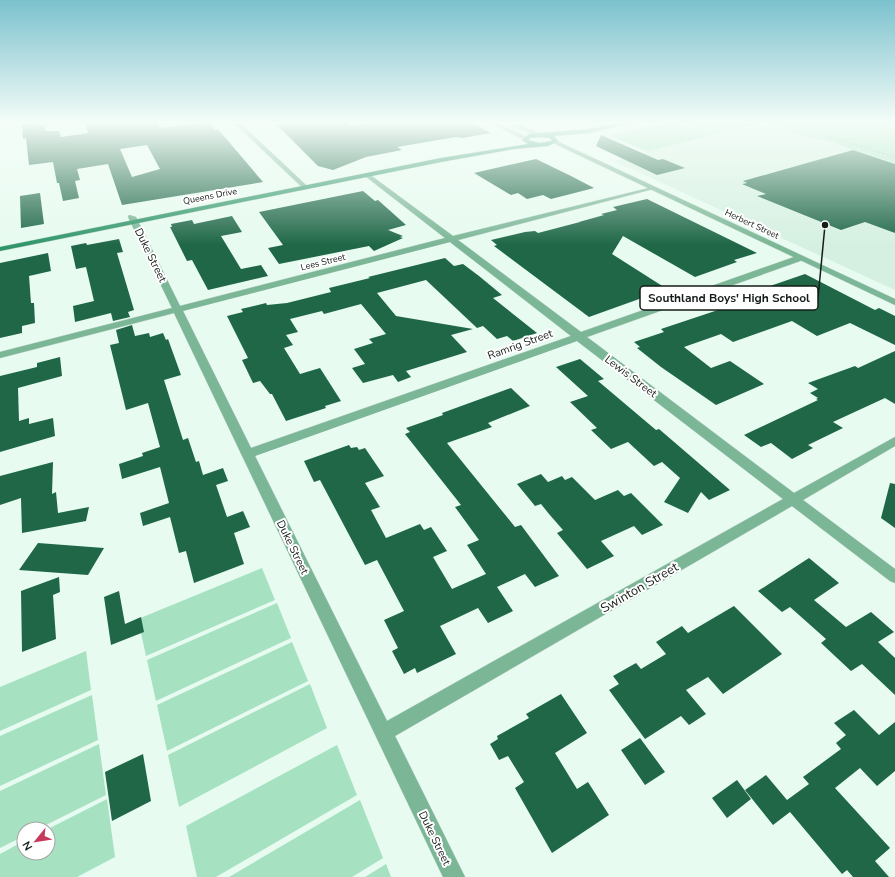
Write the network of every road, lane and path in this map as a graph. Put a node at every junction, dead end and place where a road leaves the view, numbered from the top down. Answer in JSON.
{"nodes":[{"id":1,"x":280,"y":163,"type":"edge"},
{"id":2,"x":410,"y":163,"type":"edge"},
{"id":3,"x":431,"y":163,"type":"edge"},
{"id":4,"x":597,"y":163,"type":"edge"},
{"id":5,"x":600,"y":164,"type":"joint"},
{"id":6,"x":367,"y":175,"type":"junction"},
{"id":7,"x":303,"y":185,"type":"junction"},
{"id":8,"x":651,"y":188,"type":"junction"},
{"id":9,"x":133,"y":219,"type":"junction"},
{"id":10,"x":452,"y":239,"type":"junction"},
{"id":11,"x":0,"y":243,"type":"edge"},
{"id":12,"x":0,"y":249,"type":"edge"},
{"id":13,"x":800,"y":258,"type":"junction"},
{"id":14,"x":895,"y":302,"type":"edge"},
{"id":15,"x":178,"y":310,"type":"junction"},
{"id":16,"x":579,"y":336,"type":"junction"},
{"id":17,"x":0,"y":355,"type":"edge"},
{"id":18,"x":895,"y":441,"type":"edge"},
{"id":19,"x":248,"y":454,"type":"junction"},
{"id":20,"x":793,"y":500,"type":"junction"},
{"id":21,"x":895,"y":577,"type":"edge"},
{"id":22,"x":383,"y":733,"type":"junction"},
{"id":23,"x":454,"y":877,"type":"edge"}],
"edges":[{"from":1,"to":7,"type":"street"},
{"from":2,"to":7,"type":"main road","name":"Queens Drive"},
{"from":3,"to":6,"type":"main road","name":"Queens Drive"},
{"from":4,"to":5,"type":"street","name":"Herbert Street"},
{"from":5,"to":8,"type":"street","name":"Herbert Street"},
{"from":6,"to":7,"type":"main road","name":"Queens Drive"},
{"from":6,"to":10,"type":"street","name":"Lewis Street"},
{"from":7,"to":9,"type":"main road","name":"Queens Drive"},
{"from":8,"to":10,"type":"street","name":"Lees Street"},
{"from":8,"to":13,"type":"street","name":"Herbert Street"},
{"from":9,"to":11,"type":"main road","name":"Queens Drive"},
{"from":9,"to":12,"type":"main road","name":"Queens Drive"},
{"from":9,"to":15,"type":"street","name":"Duke Street"},
{"from":10,"to":15,"type":"street","name":"Lees Street"},
{"from":10,"to":16,"type":"street","name":"Lewis Street"},
{"from":13,"to":14,"type":"street","name":"Herbert Street"},
{"from":13,"to":16,"type":"street","name":"Ramrig Street"},
{"from":15,"to":17,"type":"street","name":"Lees Street"},
{"from":15,"to":19,"type":"street","name":"Duke Street"},
{"from":16,"to":19,"type":"street","name":"Ramrig Street"},
{"from":16,"to":20,"type":"street","name":"Lewis Street"},
{"from":18,"to":20,"type":"street","name":"Swinton Street"},
{"from":19,"to":22,"type":"street","name":"Duke Street"},
{"from":20,"to":21,"type":"street","name":"Lewis Street"},
{"from":20,"to":22,"type":"street","name":"Swinton Street"},
{"from":22,"to":23,"type":"street","name":"Duke Street"}]}
